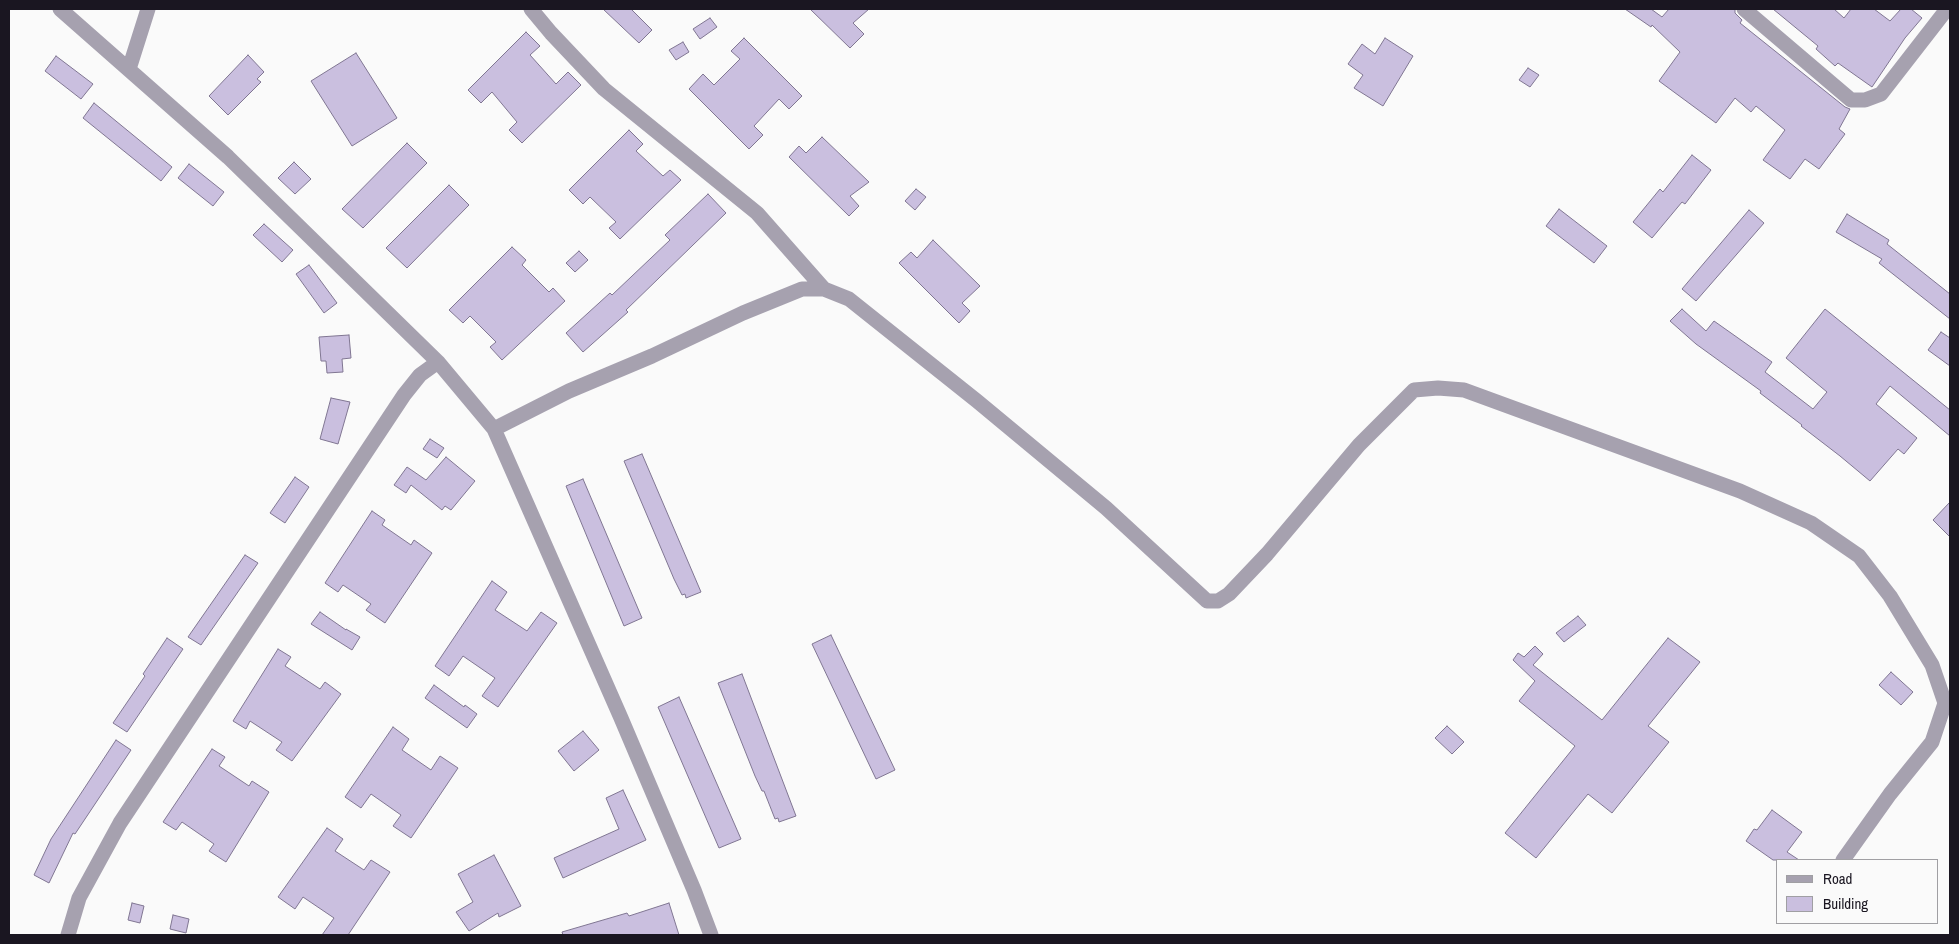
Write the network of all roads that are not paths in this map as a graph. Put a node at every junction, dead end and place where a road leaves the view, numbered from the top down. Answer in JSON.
{"nodes":[{"id":1,"x":60,"y":9,"type":"edge"},
{"id":2,"x":148,"y":9,"type":"edge"},
{"id":3,"x":531,"y":9,"type":"edge"},
{"id":4,"x":1744,"y":9,"type":"edge"},
{"id":5,"x":1947,"y":9,"type":"edge"},
{"id":6,"x":128,"y":69,"type":"junction"},
{"id":7,"x":824,"y":290,"type":"junction"},
{"id":8,"x":438,"y":362,"type":"junction"},
{"id":9,"x":494,"y":429,"type":"junction"},
{"id":10,"x":1843,"y":859,"type":"edge"},
{"id":11,"x":68,"y":935,"type":"edge"},
{"id":12,"x":711,"y":935,"type":"edge"}],
"edges":[{"from":1,"to":6,"type":"street"},
{"from":2,"to":6,"type":"street"},
{"from":3,"to":7,"type":"street"},
{"from":4,"to":5,"type":"street"},
{"from":6,"to":8,"type":"street"},
{"from":7,"to":9,"type":"street"},
{"from":7,"to":10,"type":"street"},
{"from":8,"to":9,"type":"street"},
{"from":8,"to":11,"type":"street"},
{"from":9,"to":12,"type":"street"}]}
